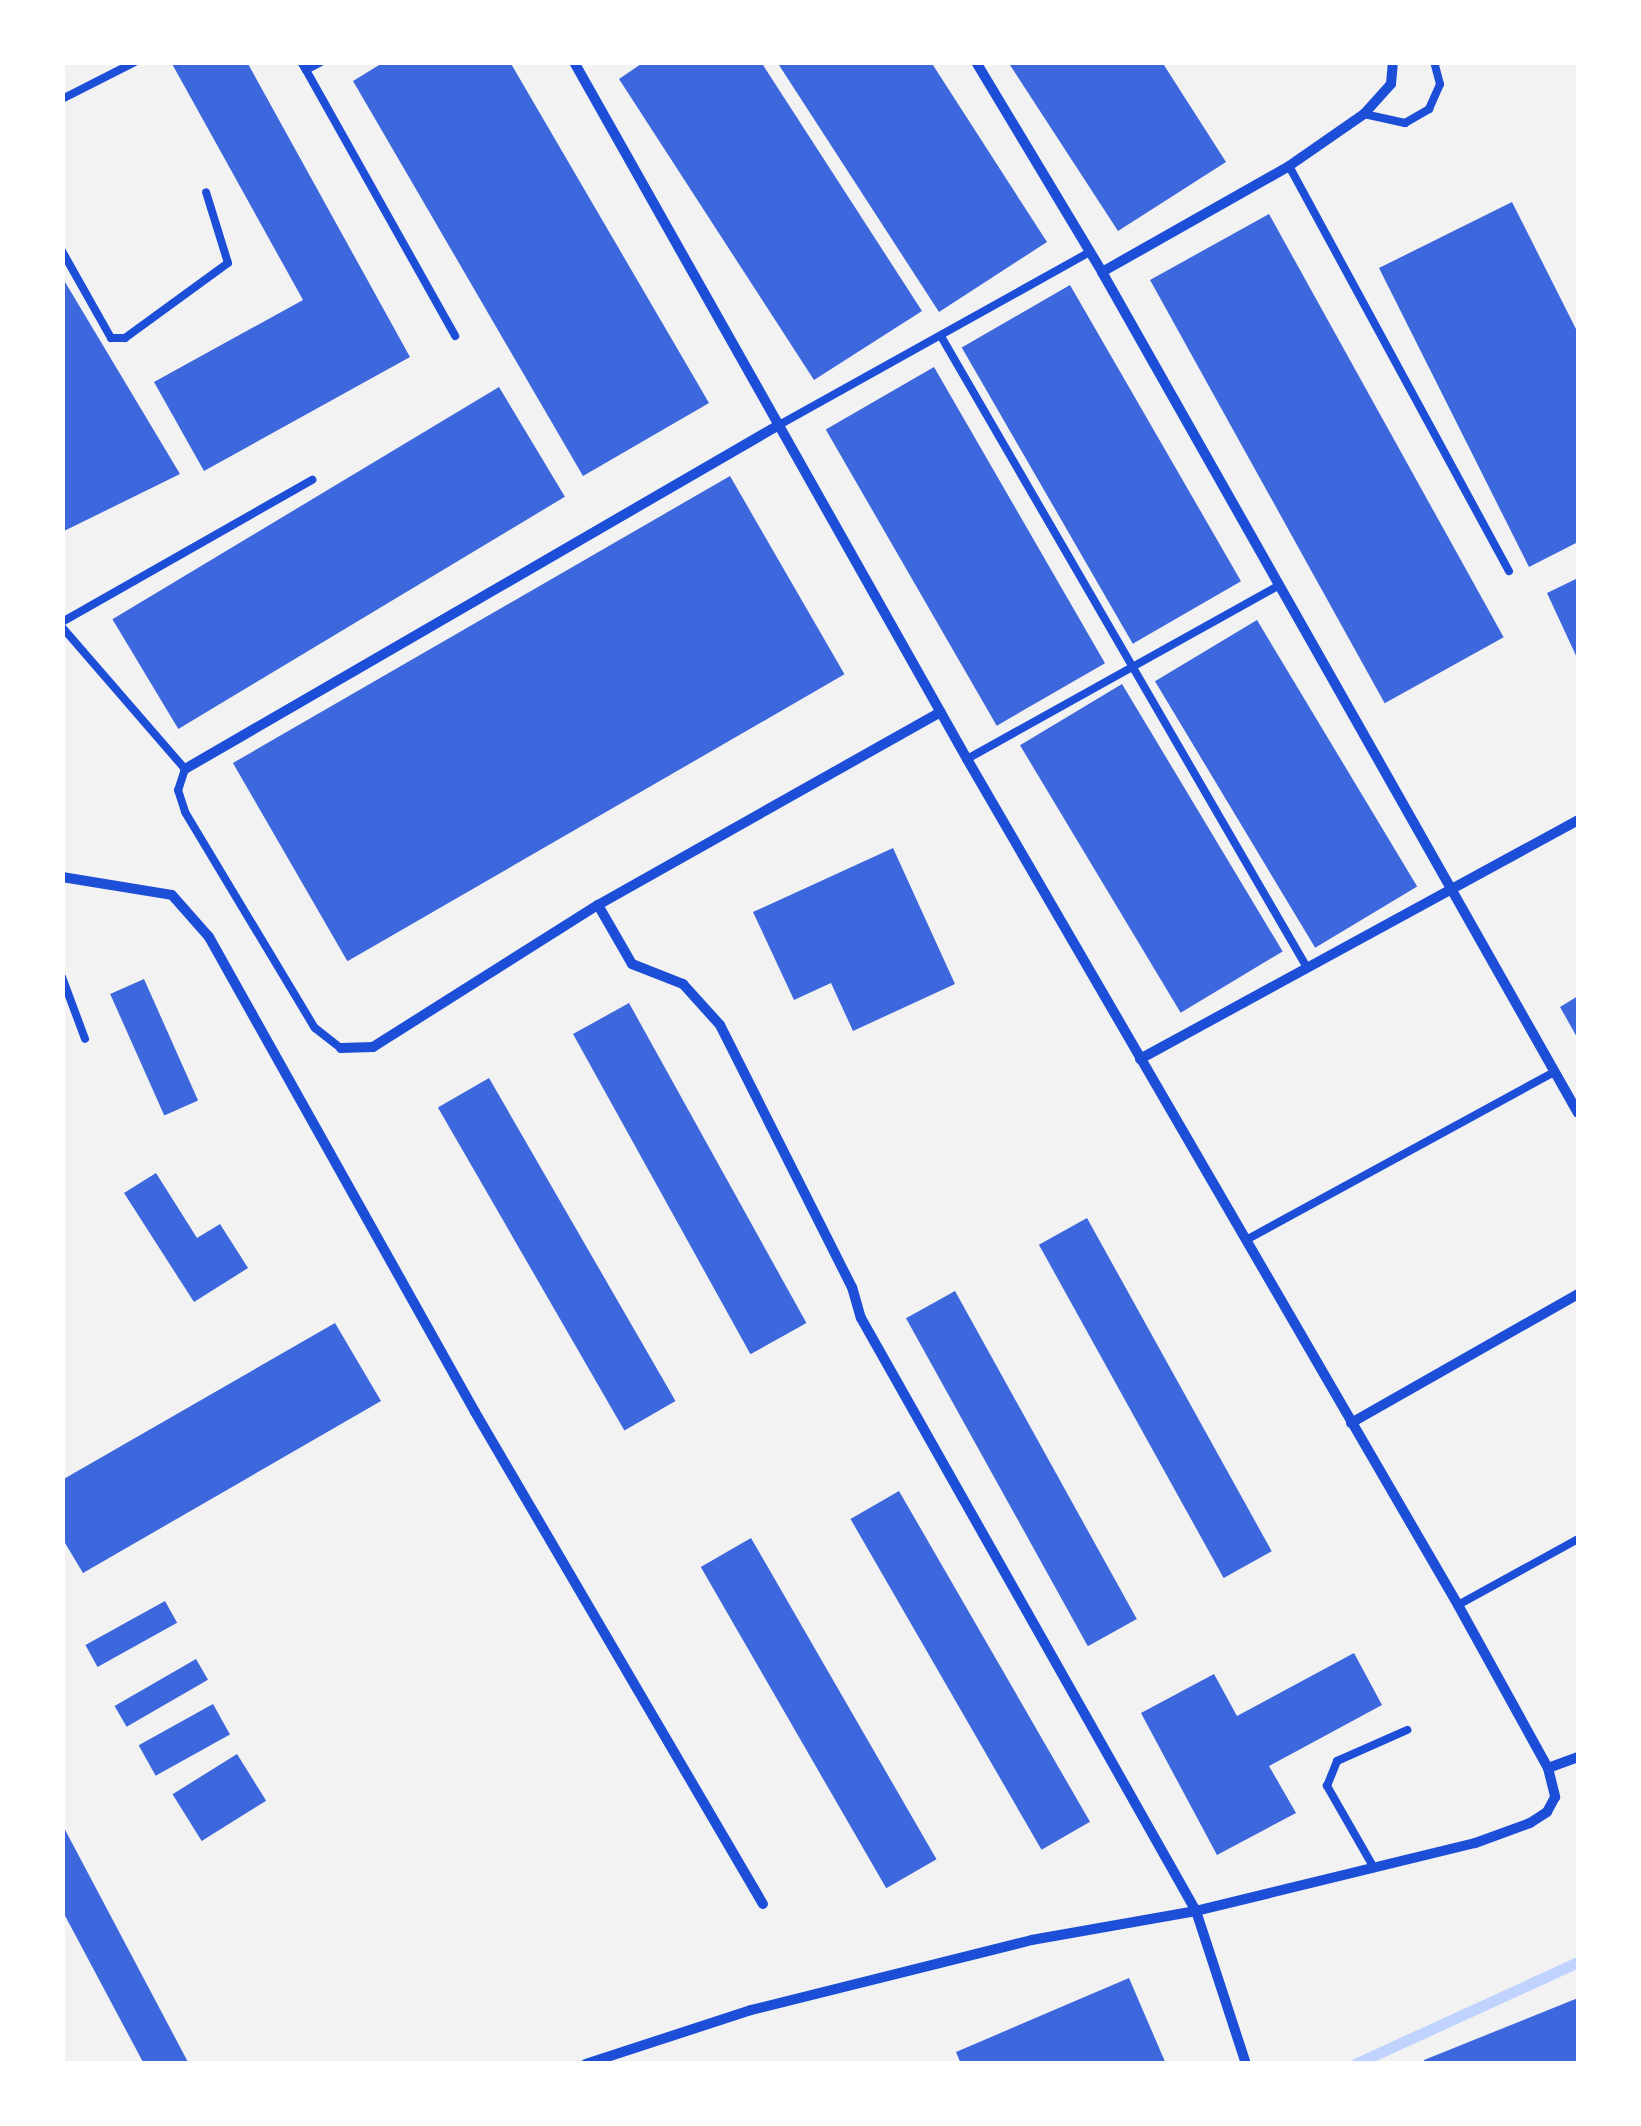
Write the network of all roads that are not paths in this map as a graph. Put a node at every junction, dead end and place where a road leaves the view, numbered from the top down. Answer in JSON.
{"nodes":[{"id":1,"x":136,"y":62,"type":"edge"},
{"id":2,"x":321,"y":62,"type":"edge"},
{"id":3,"x":574,"y":62,"type":"edge"},
{"id":4,"x":976,"y":62,"type":"edge"},
{"id":5,"x":1393,"y":62,"type":"edge"},
{"id":6,"x":1434,"y":62,"type":"edge"},
{"id":7,"x":304,"y":66,"type":"edge"},
{"id":8,"x":62,"y":99,"type":"edge"},
{"id":9,"x":1364,"y":114,"type":"junction"},
{"id":10,"x":1289,"y":166,"type":"junction"},
{"id":11,"x":206,"y":192,"type":"dead end"},
{"id":12,"x":62,"y":251,"type":"edge"},
{"id":13,"x":1090,"y":252,"type":"junction"},
{"id":14,"x":1102,"y":272,"type":"junction"},
{"id":15,"x":455,"y":336,"type":"dead end"},
{"id":16,"x":942,"y":338,"type":"junction"},
{"id":17,"x":779,"y":426,"type":"junction"},
{"id":18,"x":312,"y":480,"type":"dead end"},
{"id":19,"x":1509,"y":571,"type":"dead end"},
{"id":20,"x":1279,"y":585,"type":"junction"},
{"id":21,"x":62,"y":624,"type":"edge"},
{"id":22,"x":1132,"y":669,"type":"junction"},
{"id":23,"x":940,"y":712,"type":"junction"},
{"id":24,"x":967,"y":759,"type":"junction"},
{"id":25,"x":185,"y":769,"type":"junction"},
{"id":26,"x":1578,"y":820,"type":"edge"},
{"id":27,"x":62,"y":877,"type":"edge"},
{"id":28,"x":1453,"y":886,"type":"junction"},
{"id":29,"x":598,"y":904,"type":"junction"},
{"id":30,"x":1306,"y":966,"type":"junction"},
{"id":31,"x":62,"y":977,"type":"edge"},
{"id":32,"x":85,"y":1038,"type":"dead end"},
{"id":33,"x":340,"y":1048,"type":"joint"},
{"id":34,"x":1140,"y":1059,"type":"junction"},
{"id":35,"x":1554,"y":1072,"type":"junction"},
{"id":36,"x":1578,"y":1113,"type":"edge"},
{"id":37,"x":1246,"y":1240,"type":"junction"},
{"id":38,"x":1578,"y":1294,"type":"edge"},
{"id":39,"x":1352,"y":1423,"type":"junction"},
{"id":40,"x":1578,"y":1538,"type":"edge"},
{"id":41,"x":1458,"y":1605,"type":"junction"},
{"id":42,"x":1407,"y":1730,"type":"dead end"},
{"id":43,"x":1578,"y":1757,"type":"edge"},
{"id":44,"x":1548,"y":1768,"type":"junction"},
{"id":45,"x":1374,"y":1868,"type":"junction"},
{"id":46,"x":763,"y":1904,"type":"dead end"},
{"id":47,"x":1196,"y":1911,"type":"junction"},
{"id":48,"x":586,"y":2064,"type":"edge"},
{"id":49,"x":1246,"y":2064,"type":"edge"}],
"edges":[{"from":1,"to":8,"type":"lane"},
{"from":2,"to":7,"type":"lane"},
{"from":3,"to":17,"type":"street"},
{"from":4,"to":13,"type":"street"},
{"from":5,"to":9,"type":"street"},
{"from":6,"to":9,"type":"lane"},
{"from":7,"to":15,"type":"lane"},
{"from":9,"to":10,"type":"street"},
{"from":10,"to":14,"type":"street"},
{"from":10,"to":19,"type":"lane"},
{"from":11,"to":12,"type":"lane"},
{"from":13,"to":14,"type":"street"},
{"from":13,"to":16,"type":"lane"},
{"from":14,"to":20,"type":"street"},
{"from":16,"to":17,"type":"lane"},
{"from":16,"to":22,"type":"lane"},
{"from":17,"to":23,"type":"street"},
{"from":17,"to":25,"type":"street"},
{"from":18,"to":21,"type":"lane"},
{"from":20,"to":22,"type":"lane"},
{"from":20,"to":28,"type":"street"},
{"from":21,"to":25,"type":"lane"},
{"from":22,"to":24,"type":"lane"},
{"from":22,"to":30,"type":"lane"},
{"from":23,"to":24,"type":"street"},
{"from":23,"to":29,"type":"street"},
{"from":24,"to":34,"type":"street"},
{"from":25,"to":33,"type":"lane"},
{"from":26,"to":28,"type":"street"},
{"from":27,"to":46,"type":"street"},
{"from":28,"to":30,"type":"street"},
{"from":28,"to":35,"type":"street"},
{"from":29,"to":33,"type":"street"},
{"from":29,"to":47,"type":"street"},
{"from":30,"to":34,"type":"street"},
{"from":31,"to":32,"type":"lane"},
{"from":34,"to":37,"type":"street"},
{"from":35,"to":36,"type":"street"},
{"from":35,"to":37,"type":"lane"},
{"from":37,"to":39,"type":"street"},
{"from":38,"to":39,"type":"street"},
{"from":39,"to":41,"type":"street"},
{"from":40,"to":41,"type":"lane"},
{"from":41,"to":44,"type":"street"},
{"from":42,"to":45,"type":"lane"},
{"from":43,"to":44,"type":"street"},
{"from":44,"to":45,"type":"street"},
{"from":45,"to":47,"type":"street"},
{"from":47,"to":48,"type":"street"},
{"from":47,"to":49,"type":"street"}]}
